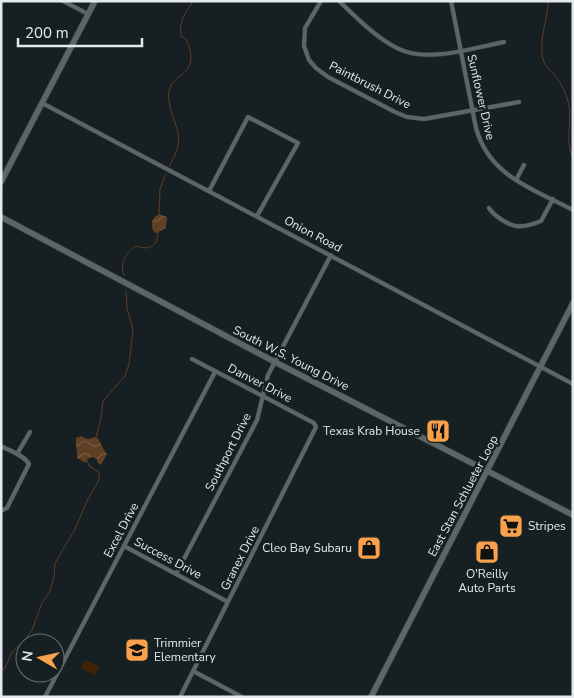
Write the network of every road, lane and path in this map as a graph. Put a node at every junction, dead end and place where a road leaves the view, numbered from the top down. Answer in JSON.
{"nodes":[{"id":1,"x":63,"y":1,"type":"edge"},
{"id":2,"x":95,"y":1,"type":"edge"},
{"id":3,"x":321,"y":1,"type":"edge"},
{"id":4,"x":339,"y":1,"type":"edge"},
{"id":5,"x":451,"y":1,"type":"edge"},
{"id":6,"x":88,"y":14,"type":"junction"},
{"id":7,"x":504,"y":42,"type":"dead end"},
{"id":8,"x":460,"y":50,"type":"junction"},
{"id":9,"x":519,"y":102,"type":"dead end"},
{"id":10,"x":42,"y":103,"type":"junction"},
{"id":11,"x":473,"y":111,"type":"junction"},
{"id":12,"x":524,"y":165,"type":"dead end"},
{"id":13,"x":516,"y":180,"type":"junction"},
{"id":14,"x":1,"y":182,"type":"edge"},
{"id":15,"x":209,"y":191,"type":"junction"},
{"id":16,"x":553,"y":199,"type":"junction"},
{"id":17,"x":489,"y":208,"type":"dead end"},
{"id":18,"x":573,"y":210,"type":"edge"},
{"id":19,"x":257,"y":216,"type":"junction"},
{"id":20,"x":1,"y":217,"type":"edge"},
{"id":21,"x":331,"y":255,"type":"junction"},
{"id":22,"x":573,"y":303,"type":"edge"},
{"id":23,"x":192,"y":359,"type":"dead end"},
{"id":24,"x":275,"y":362,"type":"junction"},
{"id":25,"x":540,"y":366,"type":"junction"},
{"id":26,"x":215,"y":372,"type":"junction"},
{"id":27,"x":573,"y":384,"type":"edge"},
{"id":28,"x":263,"y":396,"type":"junction"},
{"id":29,"x":316,"y":427,"type":"joint"},
{"id":30,"x":30,"y":432,"type":"dead end"},
{"id":31,"x":1,"y":446,"type":"edge"},
{"id":32,"x":17,"y":454,"type":"junction"},
{"id":33,"x":487,"y":472,"type":"junction"},
{"id":34,"x":1,"y":510,"type":"edge"},
{"id":35,"x":573,"y":515,"type":"edge"},
{"id":36,"x":124,"y":546,"type":"junction"},
{"id":37,"x":176,"y":574,"type":"junction"},
{"id":38,"x":228,"y":602,"type":"junction"},
{"id":39,"x":193,"y":671,"type":"junction"},
{"id":40,"x":45,"y":697,"type":"edge"},
{"id":41,"x":180,"y":697,"type":"edge"},
{"id":42,"x":242,"y":697,"type":"edge"},
{"id":43,"x":371,"y":697,"type":"edge"}],
"edges":[{"from":1,"to":6,"type":"street"},
{"from":2,"to":6,"type":"main road"},
{"from":3,"to":11,"type":"street","name":"Paintbrush Drive"},
{"from":4,"to":8,"type":"street"},
{"from":5,"to":8,"type":"street","name":"Sunflower Drive"},
{"from":6,"to":10,"type":"main road"},
{"from":7,"to":8,"type":"street"},
{"from":8,"to":11,"type":"street","name":"Sunflower Drive"},
{"from":9,"to":11,"type":"street","name":"Paintbrush Drive"},
{"from":10,"to":14,"type":"main road"},
{"from":10,"to":15,"type":"street","name":"Onion Road"},
{"from":11,"to":13,"type":"street","name":"Sunflower Drive"},
{"from":12,"to":13,"type":"street"},
{"from":13,"to":16,"type":"street","name":"Sunflower Drive"},
{"from":15,"to":19,"type":"street","name":"Onion Road"},
{"from":15,"to":19,"type":"street"},
{"from":16,"to":17,"type":"street"},
{"from":16,"to":18,"type":"street","name":"Sunflower Drive"},
{"from":19,"to":21,"type":"street","name":"Onion Road"},
{"from":20,"to":24,"type":"main road","name":"South W.S. Young Drive"},
{"from":21,"to":24,"type":"street","name":"Southport Drive"},
{"from":21,"to":25,"type":"street","name":"Onion Road"},
{"from":22,"to":25,"type":"main road","name":"East Stan Schlueter Loop"},
{"from":23,"to":26,"type":"street","name":"Danver Drive"},
{"from":24,"to":28,"type":"street","name":"Southport Drive"},
{"from":24,"to":33,"type":"main road","name":"South W.S. Young Drive"},
{"from":25,"to":27,"type":"street","name":"Onion Road"},
{"from":25,"to":33,"type":"main road","name":"East Stan Schlueter Loop"},
{"from":26,"to":28,"type":"street","name":"Danver Drive"},
{"from":26,"to":36,"type":"street","name":"Excel Drive"},
{"from":28,"to":29,"type":"street","name":"Danver Drive"},
{"from":28,"to":37,"type":"street","name":"Southport Drive"},
{"from":29,"to":38,"type":"street","name":"Granex Drive"},
{"from":30,"to":32,"type":"street"},
{"from":31,"to":32,"type":"street"},
{"from":32,"to":34,"type":"street"},
{"from":33,"to":35,"type":"main road","name":"South W.S. Young Drive"},
{"from":33,"to":43,"type":"main road","name":"East Stan Schlueter Loop"},
{"from":36,"to":37,"type":"street","name":"Success Drive"},
{"from":36,"to":40,"type":"street","name":"Excel Drive"},
{"from":37,"to":38,"type":"street","name":"Success Drive"},
{"from":38,"to":39,"type":"street","name":"Granex Drive"},
{"from":39,"to":41,"type":"street","name":"Granex Drive"},
{"from":39,"to":42,"type":"street"}]}
